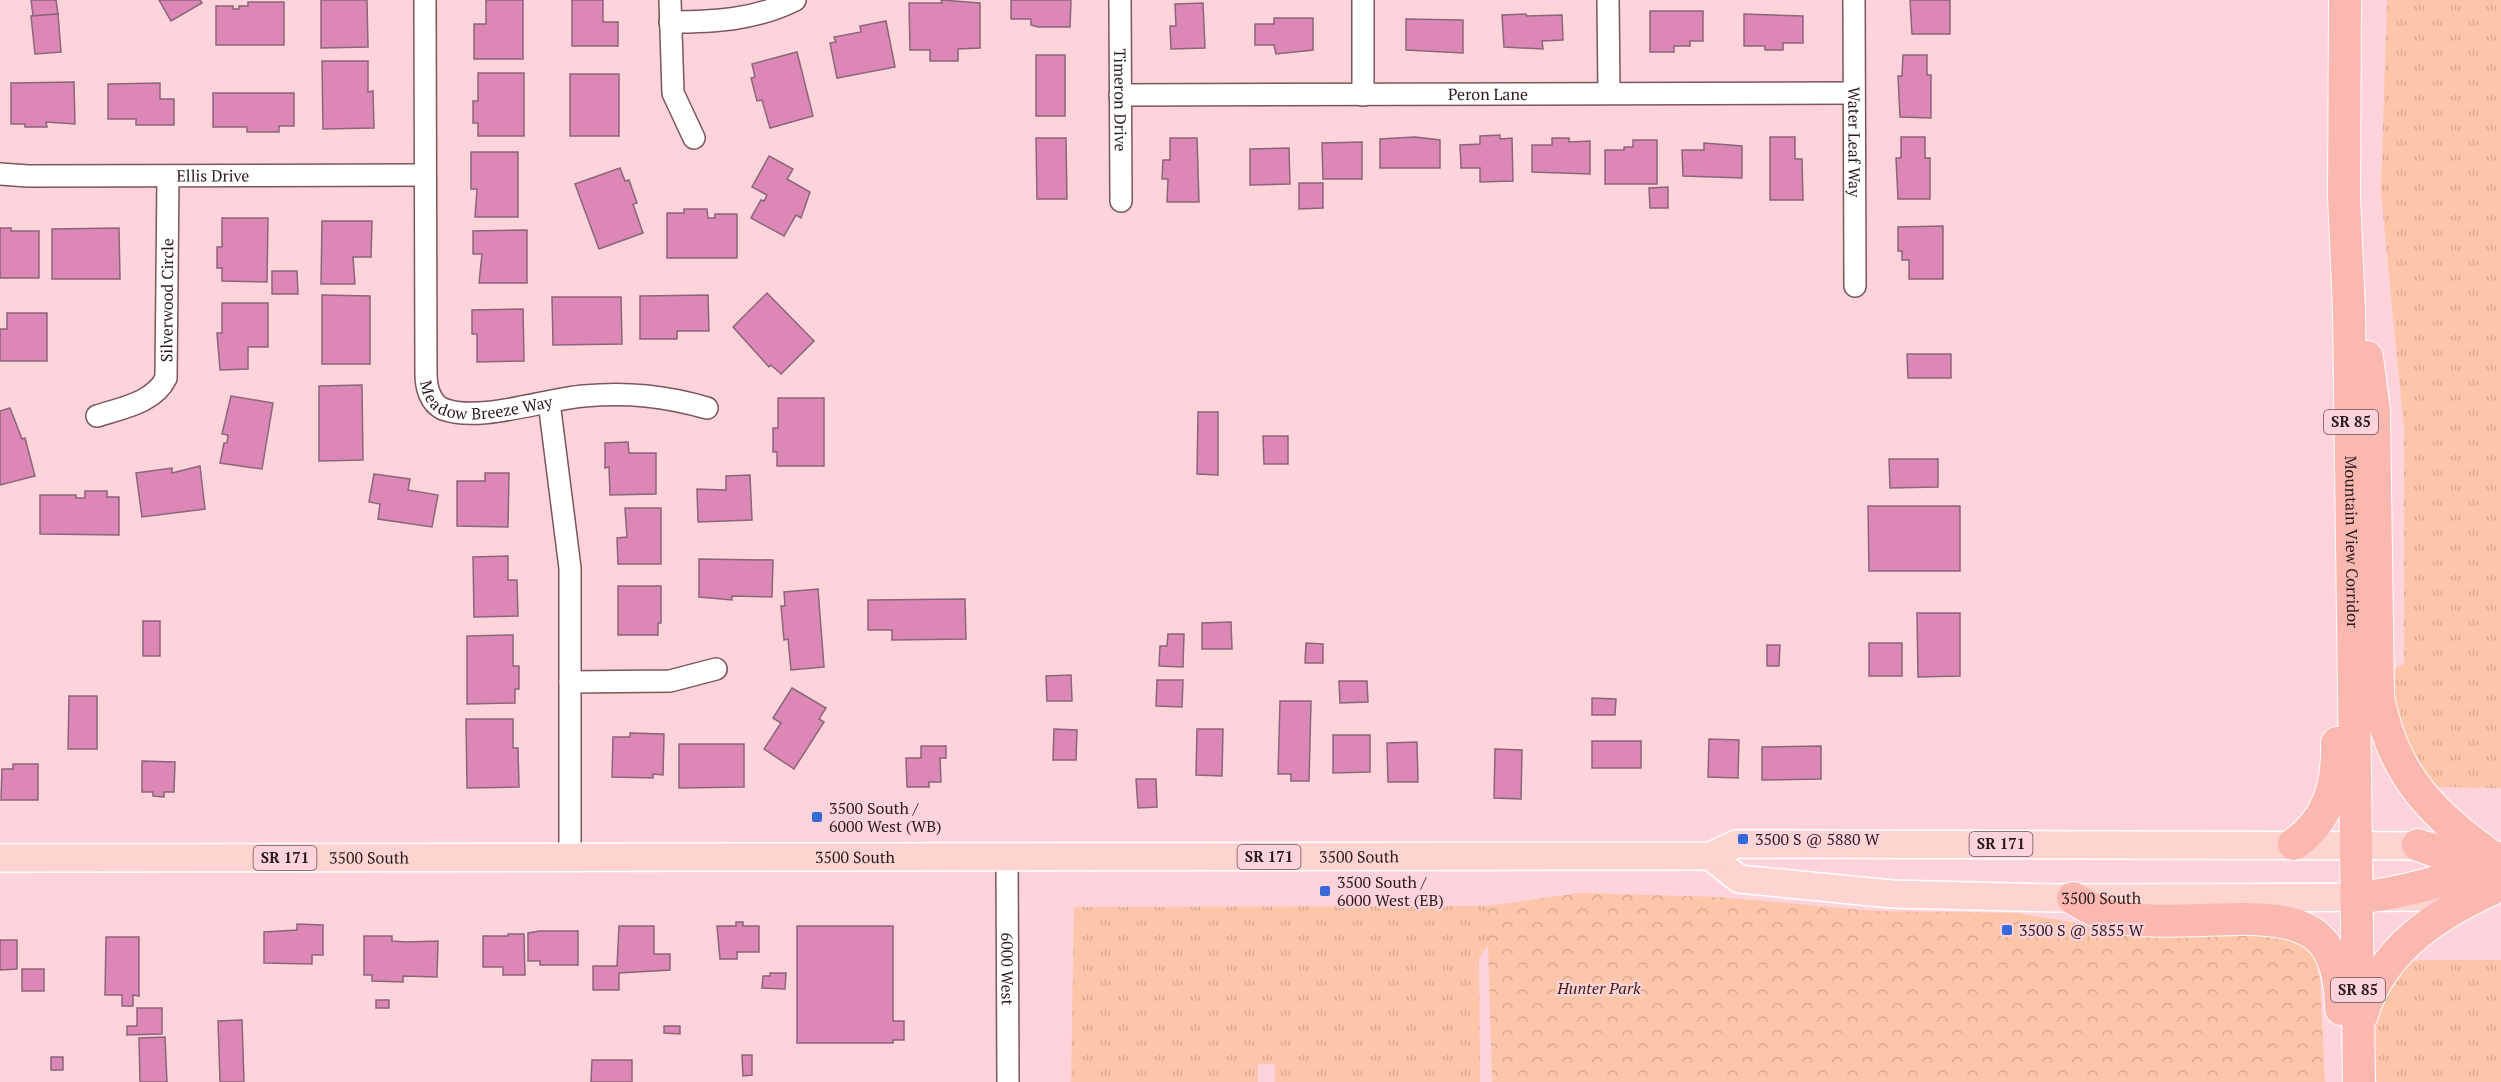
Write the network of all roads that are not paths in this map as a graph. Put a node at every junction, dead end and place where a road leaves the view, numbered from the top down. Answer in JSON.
{"nodes":[{"id":1,"x":424,"y":0,"type":"edge"},
{"id":2,"x":670,"y":0,"type":"edge"},
{"id":3,"x":795,"y":0,"type":"edge"},
{"id":4,"x":1120,"y":0,"type":"edge"},
{"id":5,"x":1363,"y":0,"type":"edge"},
{"id":6,"x":1608,"y":0,"type":"edge"},
{"id":7,"x":1854,"y":0,"type":"edge"},
{"id":8,"x":2345,"y":0,"type":"edge"},
{"id":9,"x":670,"y":22,"type":"junction"},
{"id":10,"x":1608,"y":93,"type":"junction"},
{"id":11,"x":1854,"y":93,"type":"junction"},
{"id":12,"x":1120,"y":95,"type":"junction"},
{"id":13,"x":1363,"y":95,"type":"junction"},
{"id":14,"x":694,"y":138,"type":"dead end"},
{"id":15,"x":0,"y":174,"type":"edge"},
{"id":16,"x":168,"y":176,"type":"junction"},
{"id":17,"x":425,"y":176,"type":"junction"},
{"id":18,"x":2344,"y":197,"type":"junction"},
{"id":19,"x":1121,"y":201,"type":"dead end"},
{"id":20,"x":1855,"y":286,"type":"dead end"},
{"id":21,"x":2349,"y":310,"type":"junction"},
{"id":22,"x":549,"y":402,"type":"junction"},
{"id":23,"x":706,"y":408,"type":"dead end"},
{"id":24,"x":96,"y":416,"type":"dead end"},
{"id":25,"x":716,"y":669,"type":"dead end"},
{"id":26,"x":570,"y":682,"type":"junction"},
{"id":27,"x":2294,"y":844,"type":"junction"},
{"id":28,"x":2357,"y":844,"type":"junction"},
{"id":29,"x":2418,"y":845,"type":"joint"},
{"id":30,"x":1710,"y":856,"type":"junction"},
{"id":31,"x":1007,"y":857,"type":"junction"},
{"id":32,"x":0,"y":858,"type":"edge"},
{"id":33,"x":570,"y":858,"type":"junction"},
{"id":34,"x":2493,"y":872,"type":"edge"},
{"id":35,"x":2073,"y":898,"type":"junction"},
{"id":36,"x":2357,"y":898,"type":"junction"},
{"id":37,"x":2358,"y":1025,"type":"junction"},
{"id":38,"x":1008,"y":1082,"type":"edge"},
{"id":39,"x":2342,"y":1082,"type":"edge"},
{"id":40,"x":2359,"y":1082,"type":"edge"}],
"edges":[{"from":1,"to":17,"type":"street","name":"Meadow Breeze Way"},
{"from":2,"to":9,"type":"street"},
{"from":3,"to":9,"type":"street"},
{"from":4,"to":12,"type":"street","name":"Timeron Drive"},
{"from":5,"to":13,"type":"street"},
{"from":6,"to":10,"type":"street"},
{"from":7,"to":11,"type":"street","name":"Water Leaf Way"},
{"from":8,"to":18,"type":"highway","name":"Mountain View Corridor","number":"SR 85"},
{"from":9,"to":14,"type":"street"},
{"from":10,"to":11,"type":"street","name":"Peron Lane"},
{"from":10,"to":13,"type":"street","name":"Peron Lane"},
{"from":11,"to":20,"type":"street","name":"Water Leaf Way"},
{"from":12,"to":13,"type":"street","name":"Peron Lane"},
{"from":12,"to":19,"type":"street","name":"Timeron Drive"},
{"from":15,"to":16,"type":"street","name":"Ellis Drive"},
{"from":16,"to":17,"type":"street","name":"Ellis Drive"},
{"from":16,"to":24,"type":"street","name":"Silverwood Circle"},
{"from":17,"to":22,"type":"street","name":"Meadow Breeze Way"},
{"from":18,"to":21,"type":"highway","name":"Mountain View Corridor","number":"SR 85"},
{"from":18,"to":27,"type":"highway"},
{"from":21,"to":28,"type":"highway","name":"Mountain View Corridor","number":"SR 85"},
{"from":21,"to":34,"type":"highway"},
{"from":22,"to":23,"type":"street"},
{"from":22,"to":26,"type":"street","name":"Meadow Breeze Way"},
{"from":25,"to":26,"type":"street"},
{"from":26,"to":33,"type":"street","name":"Meadow Breeze Way"},
{"from":27,"to":28,"type":"main road","name":"3500 South","number":"SR 171"},
{"from":27,"to":30,"type":"main road","name":"3500 South","number":"SR 171"},
{"from":28,"to":29,"type":"main road","name":"3500 South","number":"SR 171"},
{"from":28,"to":36,"type":"highway","name":"Mountain View Corridor","number":"SR 85"},
{"from":29,"to":34,"type":"highway"},
{"from":30,"to":31,"type":"main road","name":"3500 South","number":"SR 171"},
{"from":30,"to":35,"type":"main road","name":"3500 South"},
{"from":31,"to":33,"type":"main road","name":"3500 South","number":"SR 171"},
{"from":31,"to":38,"type":"street","name":"6000 West"},
{"from":32,"to":33,"type":"main road","name":"3500 South","number":"SR 171"},
{"from":34,"to":36,"type":"highway"},
{"from":34,"to":37,"type":"highway"},
{"from":35,"to":36,"type":"main road","name":"3500 South"},
{"from":35,"to":39,"type":"highway"},
{"from":36,"to":37,"type":"highway","name":"Mountain View Corridor","number":"SR 85"},
{"from":37,"to":40,"type":"highway","name":"Mountain View Corridor","number":"SR 85"}]}
